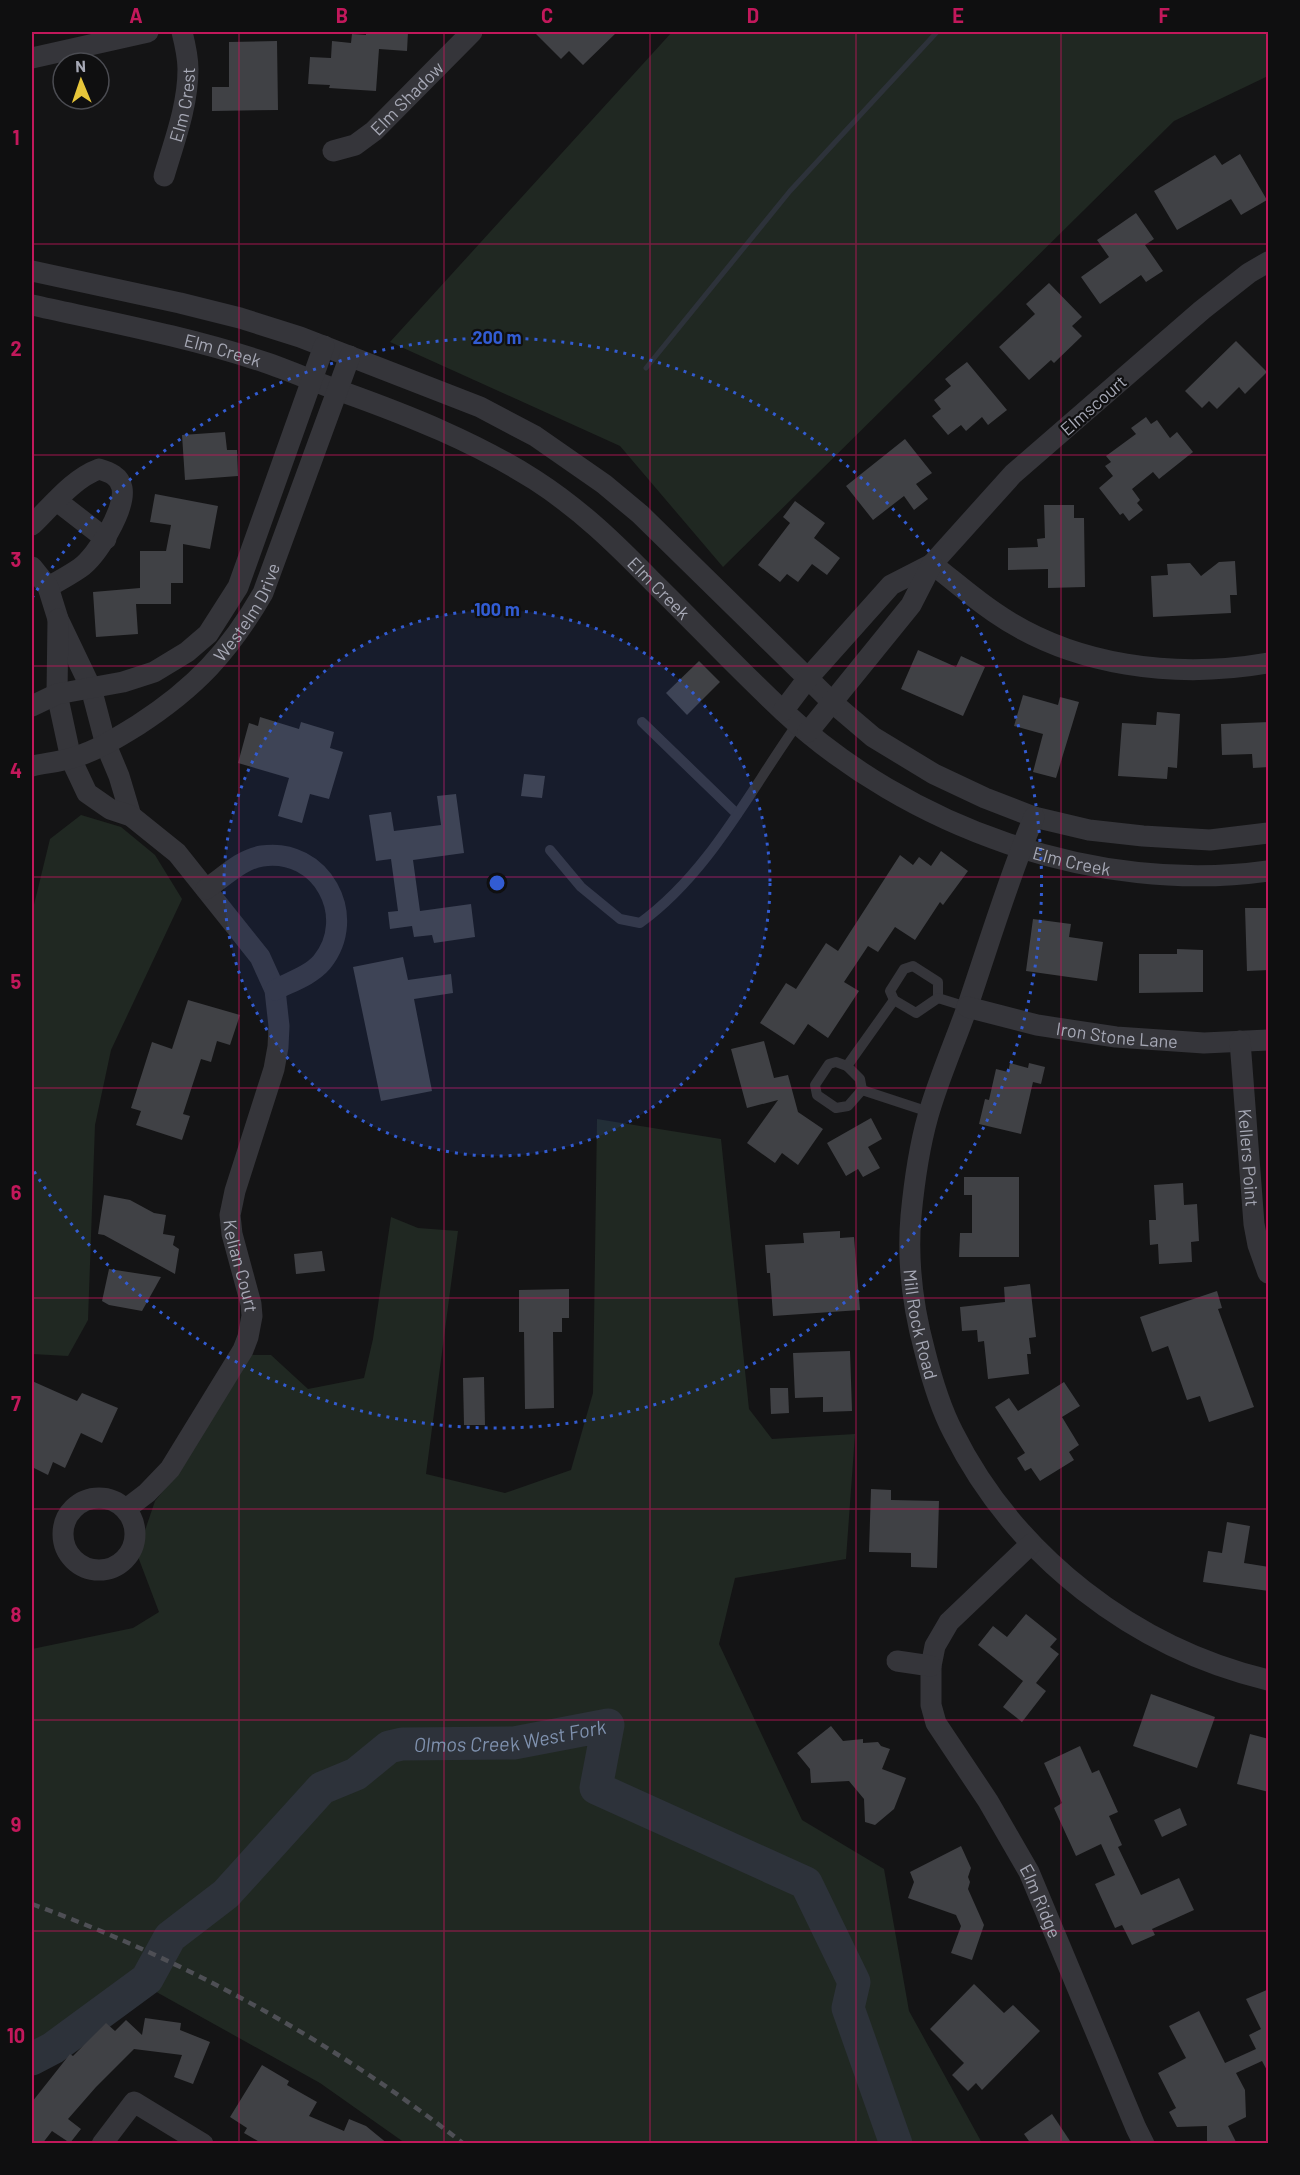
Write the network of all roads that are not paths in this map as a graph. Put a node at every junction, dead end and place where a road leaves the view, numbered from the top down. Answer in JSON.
{"nodes":[{"id":1,"x":148,"y":32,"type":"edge"},
{"id":2,"x":182,"y":32,"type":"edge"},
{"id":3,"x":459,"y":36,"type":"edge"},
{"id":4,"x":32,"y":58,"type":"edge"},
{"id":5,"x":333,"y":151,"type":"dead end"},
{"id":6,"x":164,"y":176,"type":"dead end"},
{"id":7,"x":1269,"y":262,"type":"edge"},
{"id":8,"x":32,"y":271,"type":"edge"},
{"id":9,"x":32,"y":305,"type":"edge"},
{"id":10,"x":324,"y":346,"type":"junction"},
{"id":11,"x":350,"y":357,"type":"junction"},
{"id":12,"x":311,"y":380,"type":"junction"},
{"id":13,"x":339,"y":390,"type":"junction"},
{"id":14,"x":57,"y":501,"type":"junction"},
{"id":15,"x":32,"y":525,"type":"edge"},
{"id":16,"x":106,"y":538,"type":"junction"},
{"id":17,"x":932,"y":564,"type":"junction"},
{"id":18,"x":32,"y":567,"type":"edge"},
{"id":19,"x":48,"y":587,"type":"junction"},
{"id":20,"x":58,"y":619,"type":"junction"},
{"id":21,"x":860,"y":619,"type":"junction"},
{"id":22,"x":884,"y":639,"type":"junction"},
{"id":23,"x":1269,"y":663,"type":"edge"},
{"id":24,"x":808,"y":678,"type":"junction"},
{"id":25,"x":91,"y":688,"type":"junction"},
{"id":26,"x":57,"y":694,"type":"junction"},
{"id":27,"x":833,"y":703,"type":"junction"},
{"id":28,"x":32,"y":706,"type":"edge"},
{"id":29,"x":642,"y":722,"type":"dead end"},
{"id":30,"x":796,"y":722,"type":"junction"},
{"id":31,"x":106,"y":745,"type":"junction"},
{"id":32,"x":71,"y":759,"type":"junction"},
{"id":33,"x":32,"y":766,"type":"edge"},
{"id":34,"x":737,"y":814,"type":"junction"},
{"id":35,"x":131,"y":816,"type":"junction"},
{"id":36,"x":1035,"y":817,"type":"junction"},
{"id":37,"x":1269,"y":833,"type":"edge"},
{"id":38,"x":1021,"y":848,"type":"junction"},
{"id":39,"x":550,"y":850,"type":"dead end"},
{"id":40,"x":1269,"y":871,"type":"edge"},
{"id":41,"x":207,"y":889,"type":"junction"},
{"id":42,"x":274,"y":990,"type":"junction"},
{"id":43,"x":938,"y":998,"type":"junction"},
{"id":44,"x":894,"y":1000,"type":"junction"},
{"id":45,"x":967,"y":1007,"type":"junction"},
{"id":46,"x":1269,"y":1040,"type":"edge"},
{"id":47,"x":1240,"y":1041,"type":"junction"},
{"id":48,"x":847,"y":1066,"type":"junction"},
{"id":49,"x":862,"y":1090,"type":"junction"},
{"id":50,"x":929,"y":1112,"type":"junction"},
{"id":51,"x":1269,"y":1273,"type":"edge"},
{"id":52,"x":126,"y":1509,"type":"dead end"},
{"id":53,"x":1031,"y":1544,"type":"junction"},
{"id":54,"x":897,"y":1661,"type":"dead end"},
{"id":55,"x":931,"y":1666,"type":"junction"},
{"id":56,"x":1269,"y":1680,"type":"edge"},
{"id":57,"x":102,"y":2144,"type":"edge"},
{"id":58,"x":202,"y":2144,"type":"edge"},
{"id":59,"x":1144,"y":2144,"type":"edge"}],
"edges":[{"from":1,"to":4,"type":"street"},
{"from":2,"to":6,"type":"street","name":"Elm Crest"},
{"from":3,"to":5,"type":"street","name":"Elm Shadow"},
{"from":7,"to":17,"type":"street","name":"Elmscourt"},
{"from":8,"to":10,"type":"street","name":"Elm Creek"},
{"from":9,"to":12,"type":"street","name":"Elm Creek"},
{"from":10,"to":11,"type":"street","name":"Elm Creek"},
{"from":10,"to":12,"type":"street","name":"Westelm Drive"},
{"from":11,"to":13,"type":"street","name":"Westelm Drive"},
{"from":11,"to":24,"type":"street","name":"Elm Creek"},
{"from":12,"to":13,"type":"street","name":"Elm Creek"},
{"from":12,"to":25,"type":"street","name":"Westelm Drive"},
{"from":13,"to":30,"type":"street","name":"Elm Creek"},
{"from":13,"to":31,"type":"street","name":"Westelm Drive"},
{"from":14,"to":15,"type":"street"},
{"from":14,"to":16,"type":"street"},
{"from":14,"to":16,"type":"street"},
{"from":16,"to":19,"type":"street"},
{"from":17,"to":21,"type":"street","name":"Elmscourt"},
{"from":17,"to":22,"type":"street","name":"Elmscourt"},
{"from":17,"to":23,"type":"street"},
{"from":18,"to":19,"type":"street"},
{"from":19,"to":20,"type":"street"},
{"from":20,"to":25,"type":"street"},
{"from":20,"to":26,"type":"street","name":"Kelian Court"},
{"from":21,"to":22,"type":"street"},
{"from":21,"to":24,"type":"street","name":"Elmscourt"},
{"from":22,"to":27,"type":"street","name":"Elmscourt"},
{"from":24,"to":27,"type":"street","name":"Elm Creek"},
{"from":24,"to":30,"type":"street","name":"Elmscourt"},
{"from":25,"to":26,"type":"street","name":"Westelm Drive"},
{"from":25,"to":31,"type":"street"},
{"from":26,"to":28,"type":"street","name":"Westelm Drive"},
{"from":26,"to":32,"type":"street","name":"Kelian Court"},
{"from":27,"to":30,"type":"street","name":"Elmscourt"},
{"from":27,"to":36,"type":"street","name":"Elm Creek"},
{"from":29,"to":34,"type":"lane"},
{"from":30,"to":34,"type":"lane"},
{"from":30,"to":38,"type":"street","name":"Elm Creek"},
{"from":31,"to":32,"type":"street","name":"Westelm Drive"},
{"from":31,"to":35,"type":"street"},
{"from":32,"to":33,"type":"street","name":"Westelm Drive"},
{"from":32,"to":35,"type":"street","name":"Kelian Court"},
{"from":34,"to":39,"type":"lane"},
{"from":35,"to":41,"type":"street","name":"Kelian Court"},
{"from":36,"to":37,"type":"street","name":"Elm Creek"},
{"from":36,"to":38,"type":"street","name":"Mill Rock Road"},
{"from":38,"to":40,"type":"street","name":"Elm Creek"},
{"from":38,"to":45,"type":"street","name":"Mill Rock Road"},
{"from":41,"to":42,"type":"street","name":"Kelian Court"},
{"from":41,"to":42,"type":"street"},
{"from":42,"to":52,"type":"street","name":"Kelian Court"},
{"from":43,"to":44,"type":"lane"},
{"from":43,"to":44,"type":"lane"},
{"from":43,"to":45,"type":"lane"},
{"from":44,"to":48,"type":"lane"},
{"from":45,"to":47,"type":"street","name":"Iron Stone Lane"},
{"from":45,"to":50,"type":"street","name":"Mill Rock Road"},
{"from":46,"to":47,"type":"street","name":"Iron Stone Lane"},
{"from":47,"to":51,"type":"street","name":"Kellers Point"},
{"from":48,"to":49,"type":"lane"},
{"from":48,"to":49,"type":"lane"},
{"from":49,"to":50,"type":"lane"},
{"from":50,"to":53,"type":"street","name":"Mill Rock Road"},
{"from":53,"to":55,"type":"street","name":"Elm Ridge"},
{"from":53,"to":56,"type":"street","name":"Mill Rock Road"},
{"from":54,"to":55,"type":"street"},
{"from":55,"to":59,"type":"street","name":"Elm Ridge"},
{"from":57,"to":58,"type":"street"}]}
